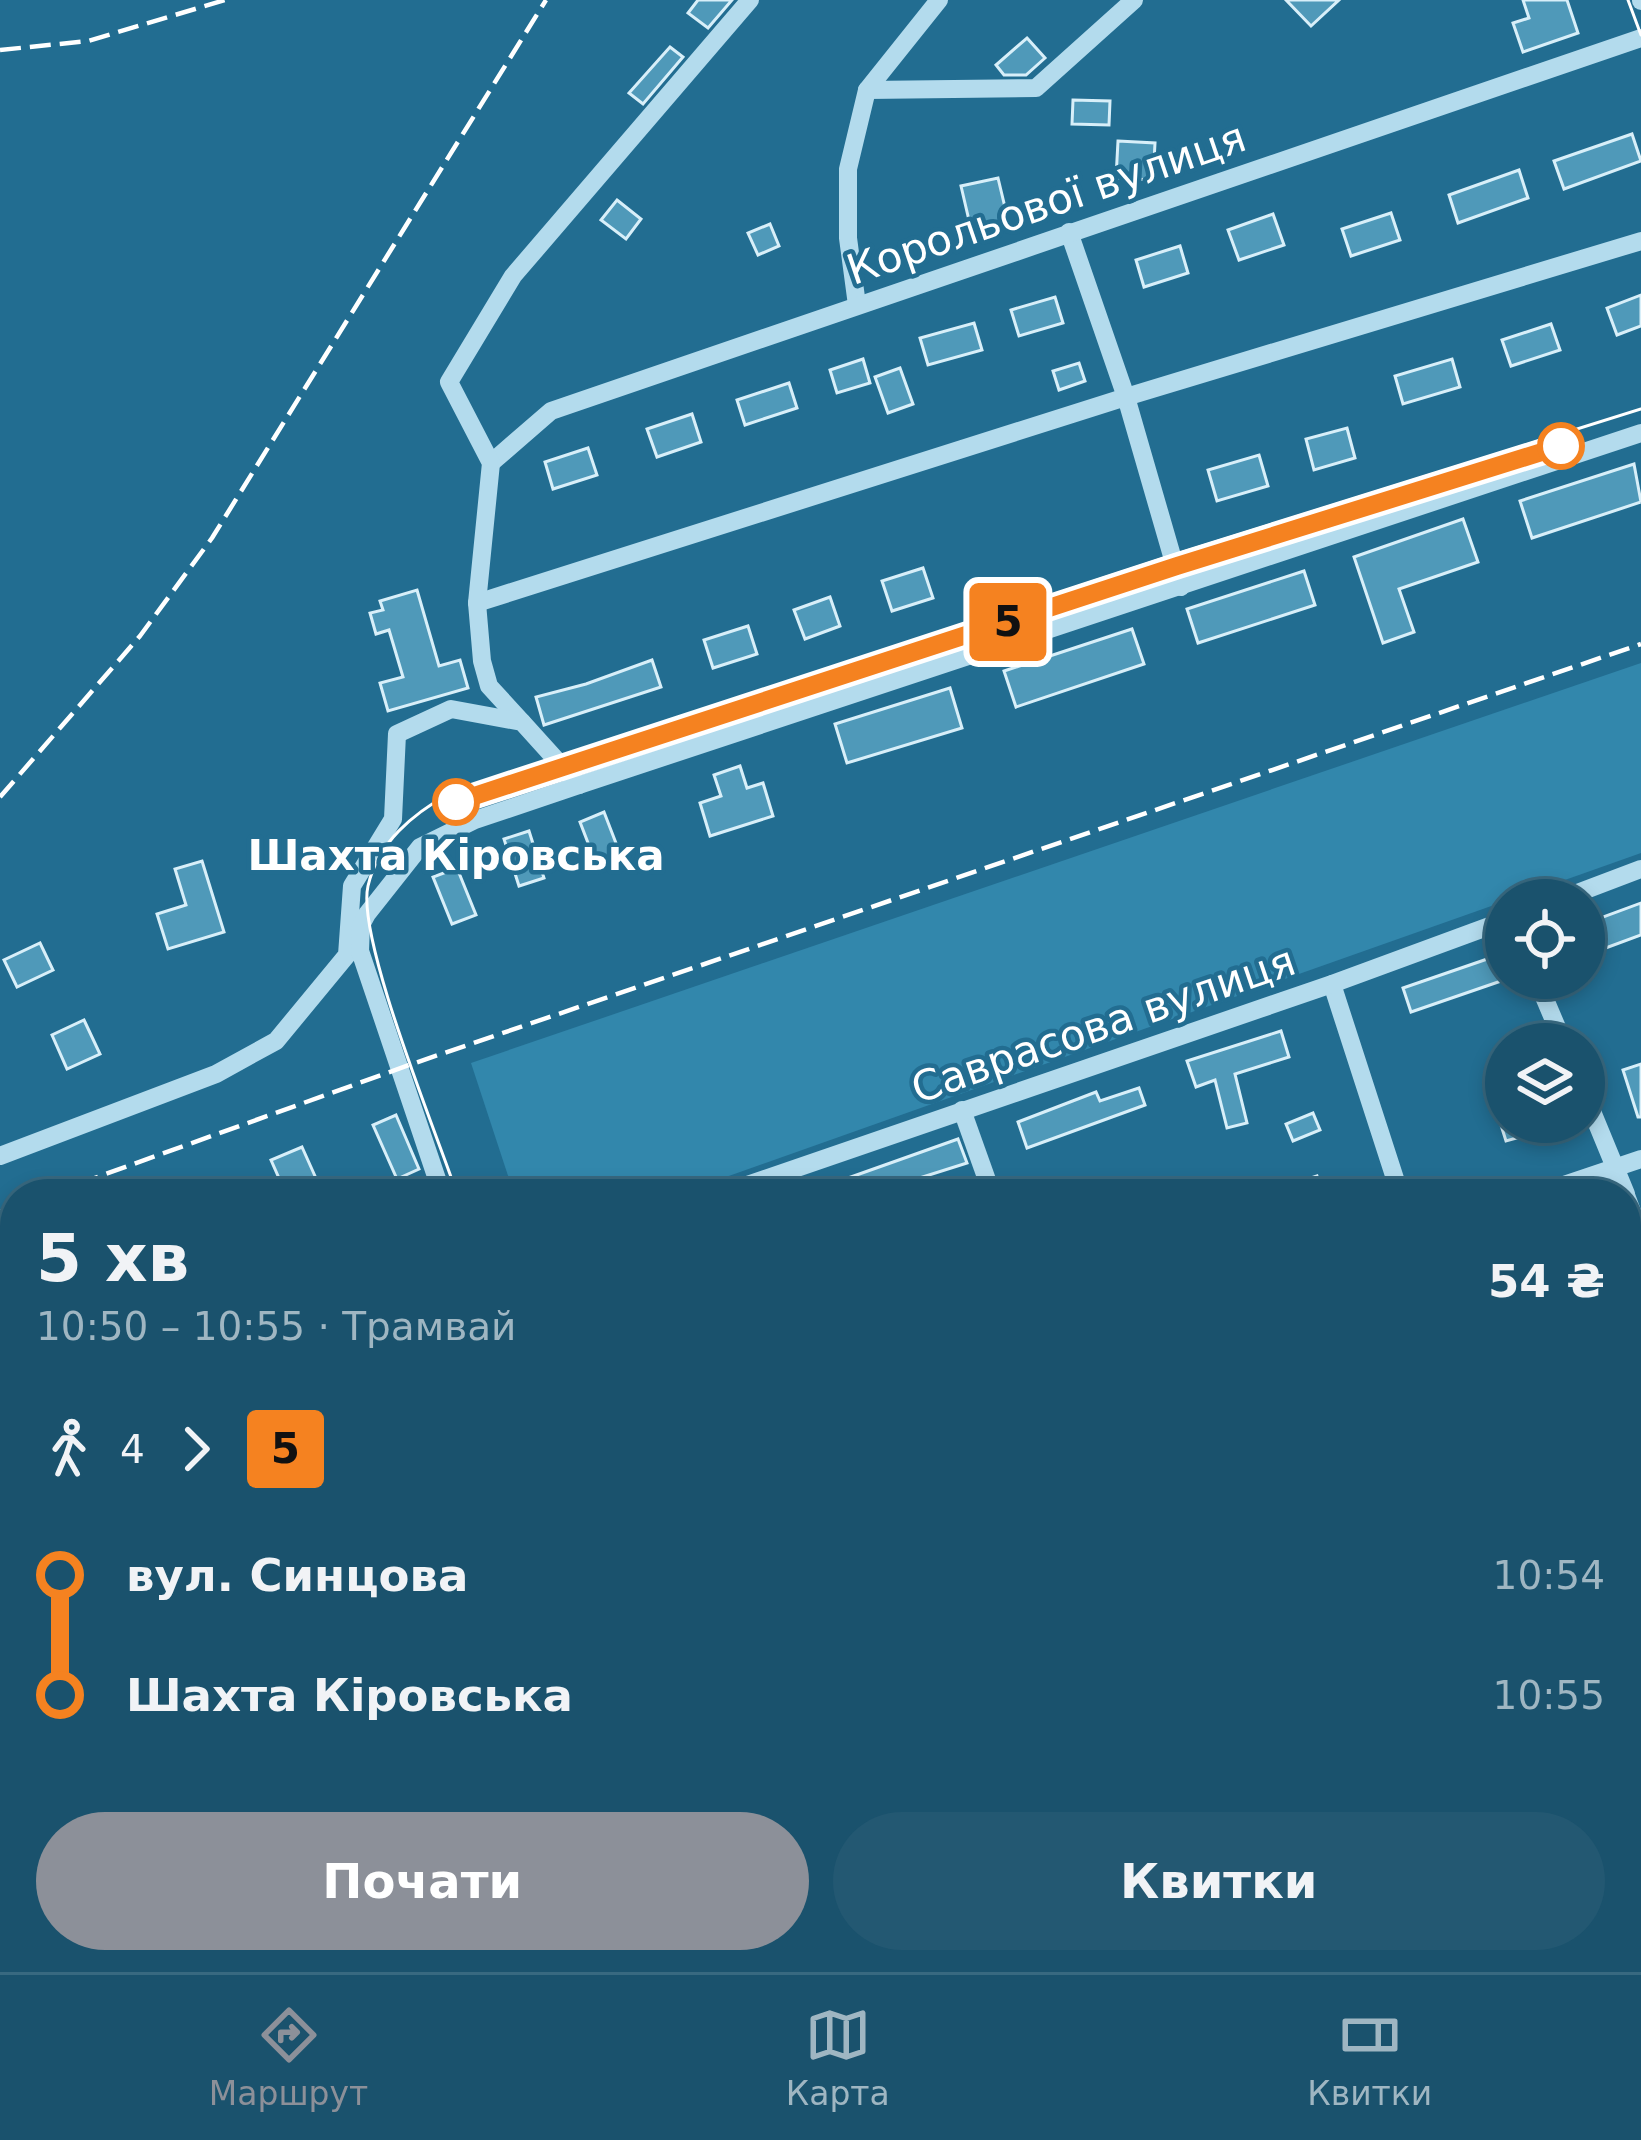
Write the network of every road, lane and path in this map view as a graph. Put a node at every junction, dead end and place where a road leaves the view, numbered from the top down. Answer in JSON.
{"nodes":[{"id":1,"x":750,"y":0,"type":"edge"},
{"id":2,"x":939,"y":0,"type":"edge"},
{"id":3,"x":1134,"y":0,"type":"edge"},
{"id":4,"x":1641,"y":38,"type":"edge"},
{"id":5,"x":867,"y":90,"type":"junction"},
{"id":6,"x":1069,"y":232,"type":"junction"},
{"id":7,"x":1641,"y":242,"type":"edge"},
{"id":8,"x":857,"y":305,"type":"junction"},
{"id":9,"x":1126,"y":398,"type":"junction"},
{"id":10,"x":1641,"y":433,"type":"edge"},
{"id":11,"x":491,"y":463,"type":"junction"},
{"id":12,"x":1181,"y":587,"type":"junction"},
{"id":13,"x":477,"y":603,"type":"junction"},
{"id":14,"x":522,"y":722,"type":"junction"},
{"id":15,"x":579,"y":785,"type":"junction"},
{"id":16,"x":1641,"y":869,"type":"edge"},
{"id":17,"x":1605,"y":883,"type":"edge"},
{"id":18,"x":1485,"y":928,"type":"edge"},
{"id":19,"x":1332,"y":984,"type":"junction"},
{"id":20,"x":962,"y":1110,"type":"junction"},
{"id":21,"x":1605,"y":1141,"type":"edge"},
{"id":22,"x":0,"y":1156,"type":"edge"},
{"id":23,"x":1641,"y":1159,"type":"edge"},
{"id":24,"x":1616,"y":1167,"type":"junction"},
{"id":25,"x":437,"y":1179,"type":"edge"},
{"id":26,"x":792,"y":1179,"type":"edge"},
{"id":27,"x":987,"y":1179,"type":"edge"},
{"id":28,"x":1395,"y":1179,"type":"edge"},
{"id":29,"x":1581,"y":1179,"type":"edge"},
{"id":30,"x":1620,"y":1179,"type":"edge"}],
"edges":[{"from":1,"to":11,"type":"street"},
{"from":2,"to":5,"type":"street"},
{"from":3,"to":5,"type":"street"},
{"from":4,"to":6,"type":"street","name":"Корольової вулиця"},
{"from":5,"to":8,"type":"street"},
{"from":6,"to":8,"type":"street","name":"Корольової вулиця"},
{"from":6,"to":9,"type":"street"},
{"from":7,"to":9,"type":"street"},
{"from":8,"to":11,"type":"street","name":"Корольової вулиця"},
{"from":9,"to":12,"type":"street"},
{"from":9,"to":13,"type":"street"},
{"from":10,"to":12,"type":"street"},
{"from":11,"to":13,"type":"street"},
{"from":12,"to":15,"type":"street"},
{"from":13,"to":14,"type":"street"},
{"from":14,"to":15,"type":"street"},
{"from":14,"to":22,"type":"street"},
{"from":15,"to":25,"type":"street"},
{"from":16,"to":17,"type":"street"},
{"from":18,"to":19,"type":"street","name":"Саврасова вулиця"},
{"from":19,"to":20,"type":"street","name":"Саврасова вулиця"},
{"from":19,"to":28,"type":"street"},
{"from":20,"to":26,"type":"street","name":"Саврасова вулиця"},
{"from":20,"to":27,"type":"street"},
{"from":21,"to":24,"type":"street"},
{"from":23,"to":24,"type":"street"},
{"from":24,"to":29,"type":"street"},
{"from":24,"to":30,"type":"street"}]}
